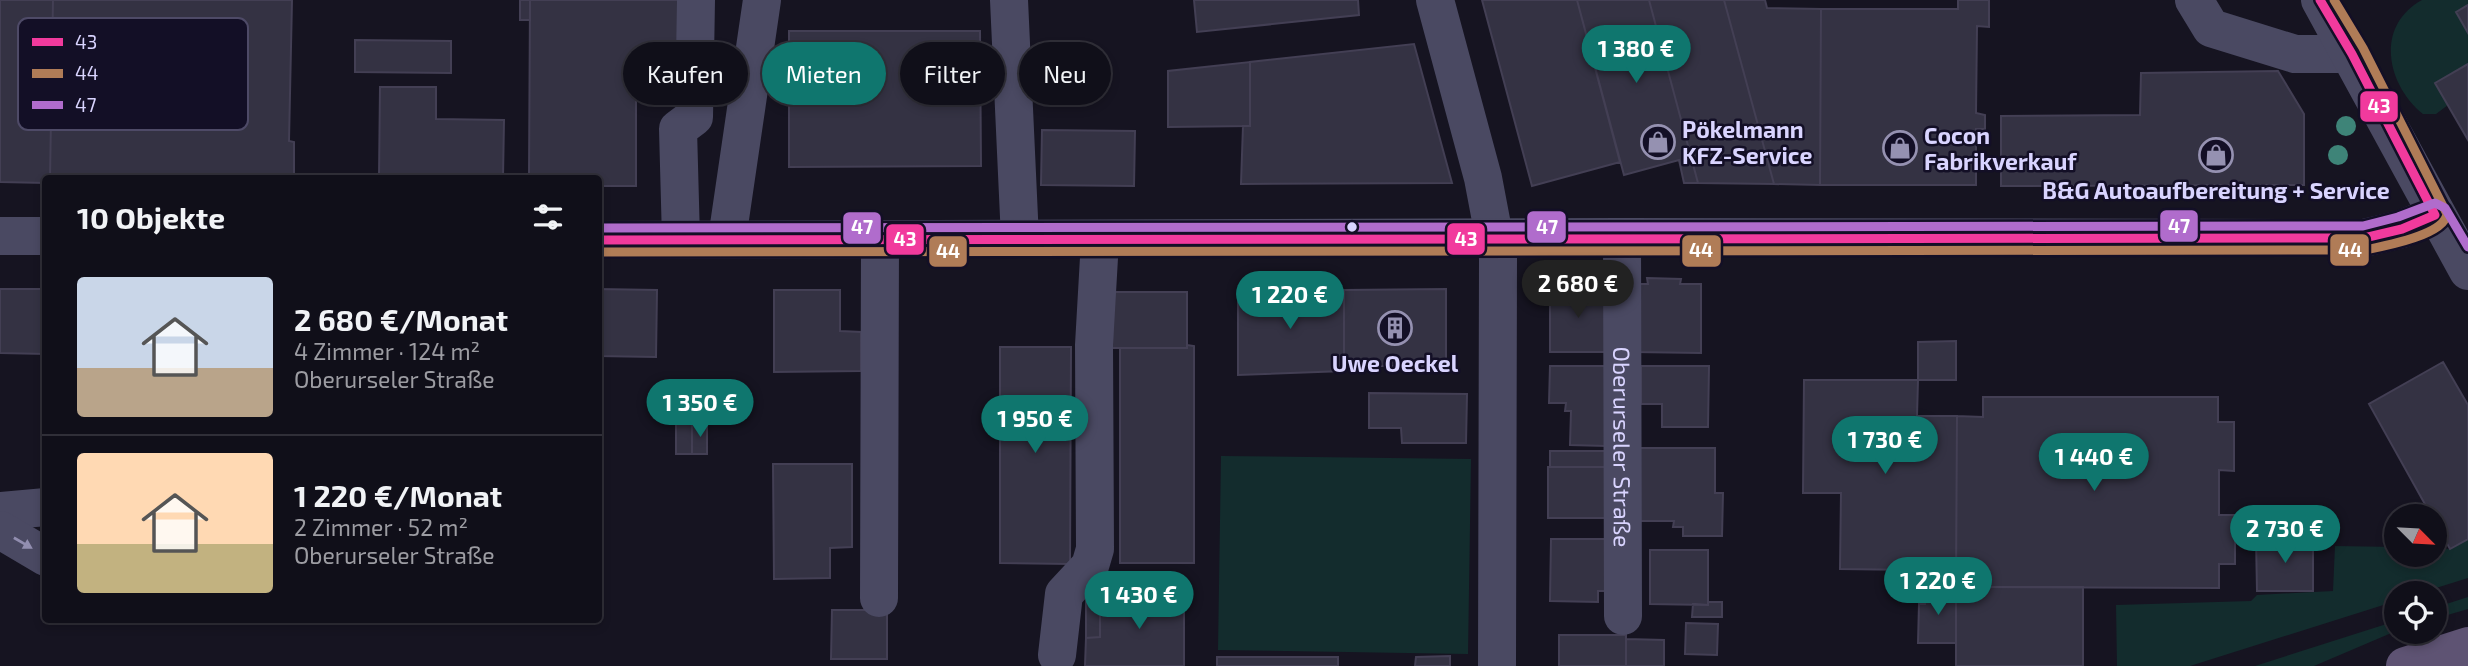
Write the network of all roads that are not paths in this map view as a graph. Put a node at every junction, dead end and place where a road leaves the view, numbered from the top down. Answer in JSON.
{"nodes":[{"id":1,"x":696,"y":0,"type":"edge"},
{"id":2,"x":762,"y":0,"type":"edge"},
{"id":3,"x":1009,"y":0,"type":"edge"},
{"id":4,"x":1435,"y":0,"type":"edge"},
{"id":5,"x":2194,"y":0,"type":"edge"},
{"id":6,"x":2334,"y":5,"type":"edge"},
{"id":7,"x":2352,"y":54,"type":"junction"},
{"id":8,"x":2435,"y":215,"type":"junction"},
{"id":9,"x":0,"y":236,"type":"edge"},
{"id":10,"x":42,"y":236,"type":"edge"},
{"id":11,"x":1622,"y":237,"type":"junction"},
{"id":12,"x":1494,"y":238,"type":"junction"},
{"id":13,"x":681,"y":239,"type":"junction"},
{"id":14,"x":727,"y":239,"type":"junction"},
{"id":15,"x":880,"y":239,"type":"junction"},
{"id":16,"x":1020,"y":239,"type":"junction"},
{"id":17,"x":602,"y":240,"type":"edge"},
{"id":18,"x":1100,"y":240,"type":"junction"},
{"id":19,"x":2468,"y":271,"type":"edge"},
{"id":20,"x":42,"y":507,"type":"edge"},
{"id":21,"x":0,"y":511,"type":"edge"},
{"id":22,"x":0,"y":530,"type":"edge"},
{"id":23,"x":42,"y":555,"type":"edge"},
{"id":24,"x":879,"y":598,"type":"dead end"},
{"id":25,"x":1622,"y":617,"type":"dead end"},
{"id":26,"x":2468,"y":646,"type":"edge"},
{"id":27,"x":1057,"y":655,"type":"dead end"},
{"id":28,"x":1497,"y":666,"type":"edge"},
{"id":29,"x":2405,"y":666,"type":"edge"}],
"edges":[{"from":1,"to":13,"type":"street"},
{"from":2,"to":14,"type":"street"},
{"from":3,"to":16,"type":"street"},
{"from":4,"to":12,"type":"street"},
{"from":5,"to":7,"type":"street"},
{"from":6,"to":7,"type":"street"},
{"from":7,"to":8,"type":"street"},
{"from":8,"to":11,"type":"street"},
{"from":8,"to":19,"type":"street"},
{"from":9,"to":10,"type":"street"},
{"from":11,"to":12,"type":"street"},
{"from":11,"to":25,"type":"street","name":"Oberurseler Straße"},
{"from":12,"to":18,"type":"street"},
{"from":12,"to":28,"type":"street"},
{"from":13,"to":14,"type":"street"},
{"from":13,"to":17,"type":"street"},
{"from":14,"to":15,"type":"street"},
{"from":15,"to":16,"type":"street"},
{"from":15,"to":24,"type":"street"},
{"from":16,"to":18,"type":"street"},
{"from":18,"to":27,"type":"street"},
{"from":20,"to":21,"type":"street"},
{"from":22,"to":23,"type":"street","one_way":true},
{"from":26,"to":29,"type":"main road"}]}
